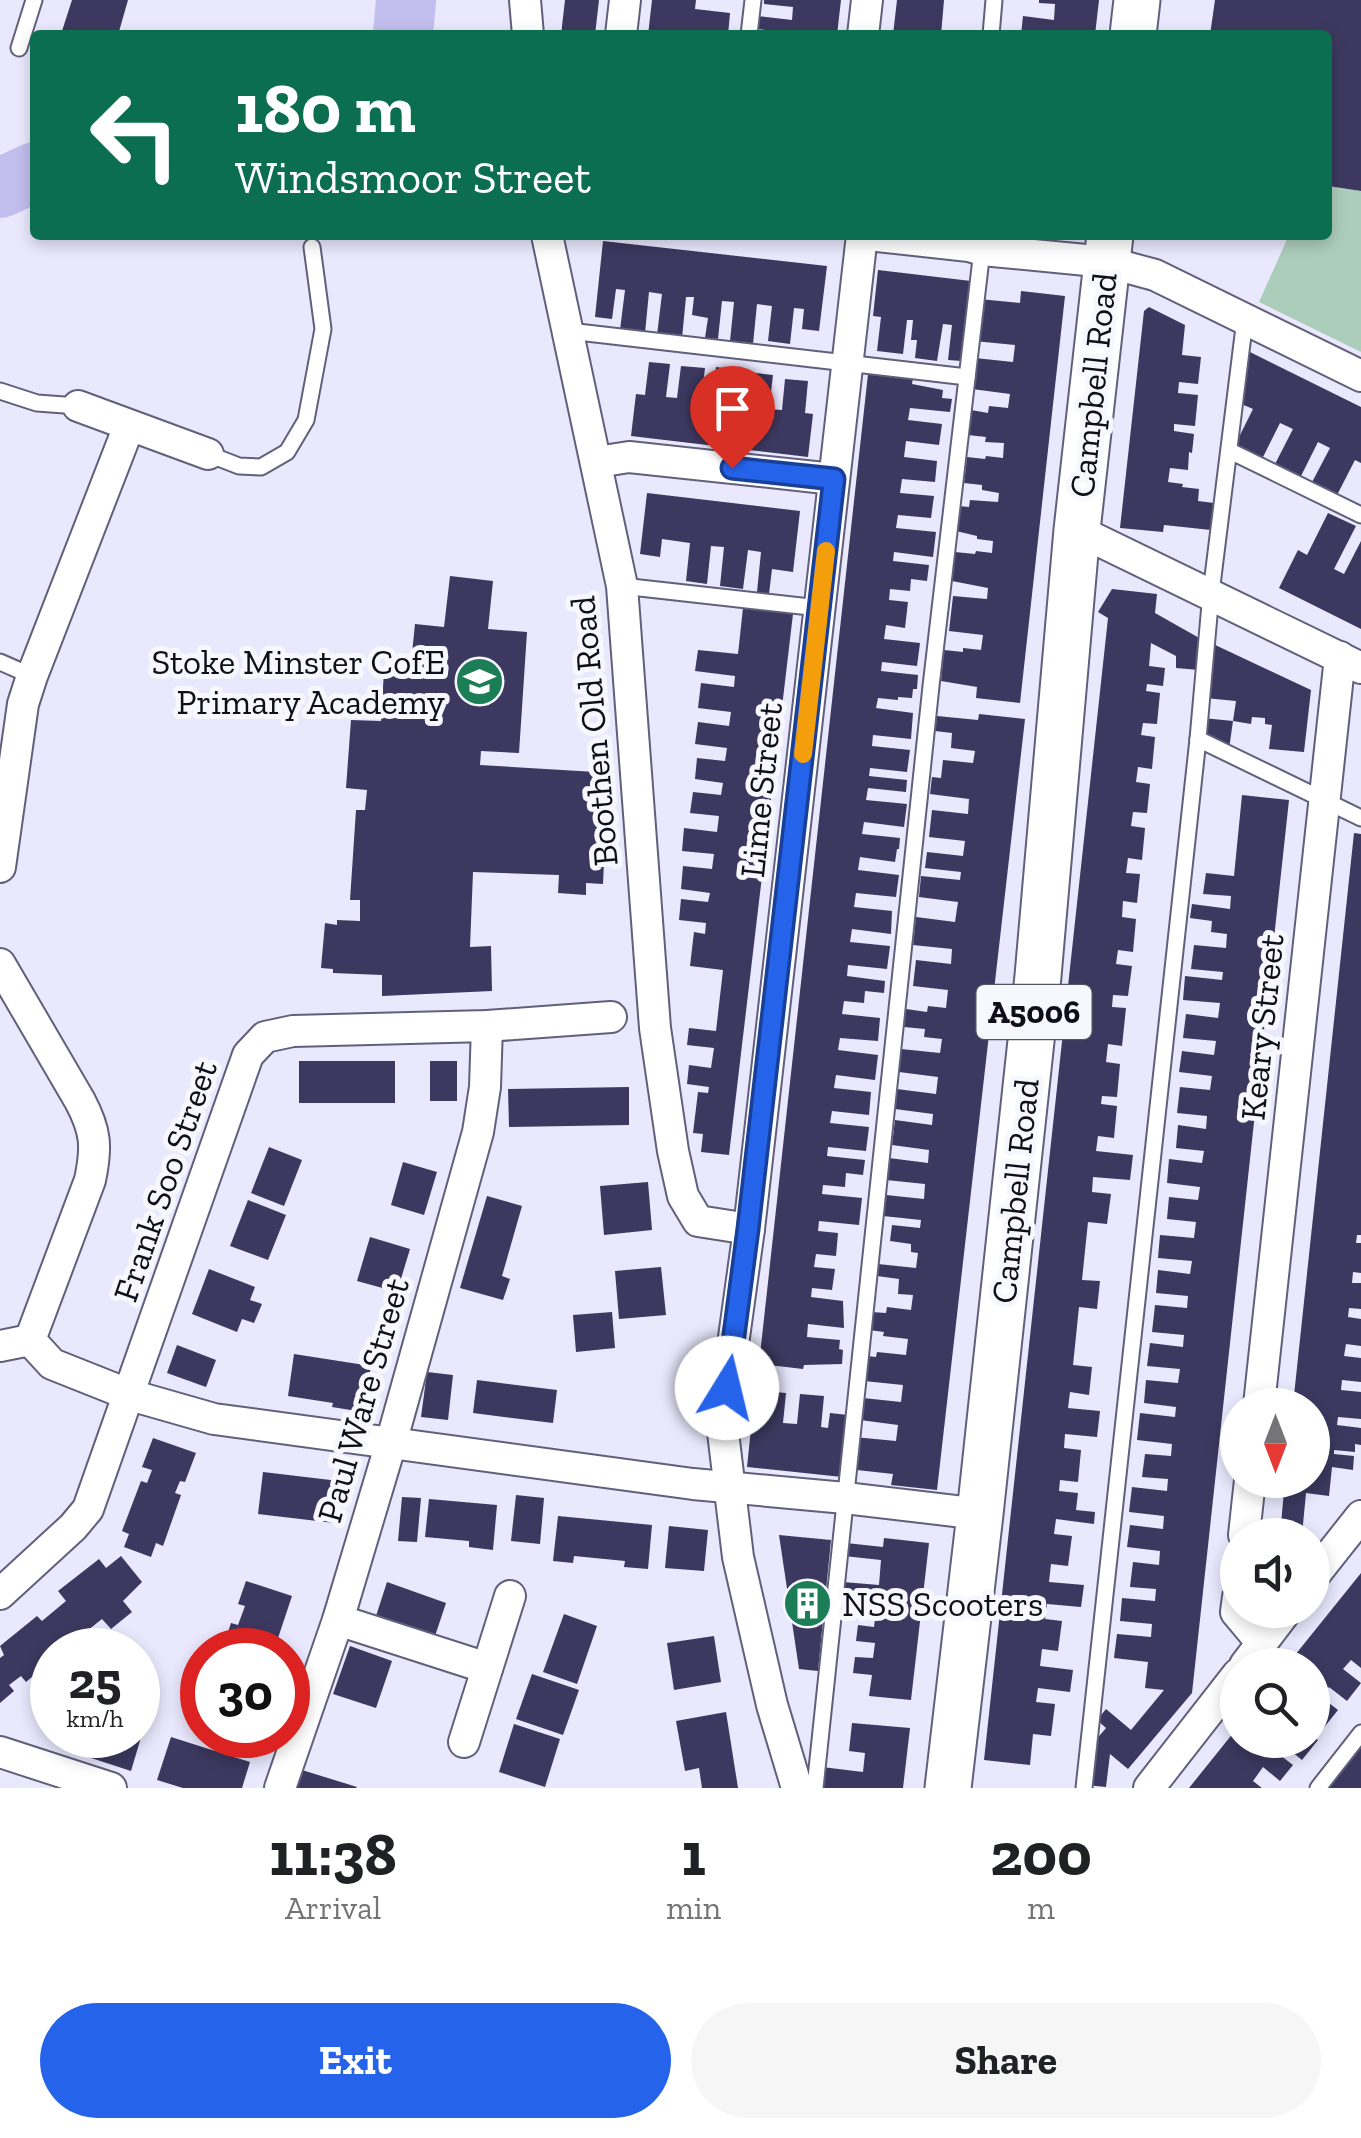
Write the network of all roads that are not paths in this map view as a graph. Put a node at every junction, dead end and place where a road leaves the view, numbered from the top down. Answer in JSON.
{"nodes":[{"id":1,"x":34,"y":0,"type":"edge"},
{"id":2,"x":525,"y":0,"type":"edge"},
{"id":3,"x":624,"y":0,"type":"edge"},
{"id":4,"x":753,"y":0,"type":"edge"},
{"id":5,"x":867,"y":0,"type":"edge"},
{"id":6,"x":994,"y":0,"type":"edge"},
{"id":7,"x":1138,"y":0,"type":"edge"},
{"id":8,"x":528,"y":30,"type":"edge"},
{"id":9,"x":621,"y":30,"type":"edge"},
{"id":10,"x":750,"y":30,"type":"edge"},
{"id":11,"x":864,"y":30,"type":"edge"},
{"id":12,"x":991,"y":30,"type":"edge"},
{"id":13,"x":1135,"y":30,"type":"edge"},
{"id":14,"x":19,"y":48,"type":"dead end"},
{"id":15,"x":549,"y":240,"type":"edge"},
{"id":16,"x":864,"y":240,"type":"edge"},
{"id":17,"x":925,"y":240,"type":"edge"},
{"id":18,"x":973,"y":244,"type":"edge"},
{"id":19,"x":312,"y":247,"type":"dead end"},
{"id":20,"x":1109,"y":248,"type":"edge"},
{"id":21,"x":1245,"y":319,"type":"junction"},
{"id":22,"x":569,"y":331,"type":"junction"},
{"id":23,"x":847,"y":362,"type":"junction"},
{"id":24,"x":1361,"y":376,"type":"edge"},
{"id":25,"x":967,"y":377,"type":"junction"},
{"id":26,"x":0,"y":391,"type":"edge"},
{"id":27,"x":78,"y":406,"type":"joint"},
{"id":28,"x":128,"y":426,"type":"junction"},
{"id":29,"x":1230,"y":451,"type":"junction"},
{"id":30,"x":208,"y":454,"type":"joint"},
{"id":31,"x":597,"y":462,"type":"junction"},
{"id":32,"x":834,"y":479,"type":"junction"},
{"id":33,"x":1361,"y":515,"type":"edge"},
{"id":34,"x":1077,"y":530,"type":"junction"},
{"id":35,"x":622,"y":586,"type":"junction"},
{"id":36,"x":1210,"y":593,"type":"junction"},
{"id":37,"x":819,"y":608,"type":"junction"},
{"id":38,"x":0,"y":662,"type":"edge"},
{"id":39,"x":1351,"y":663,"type":"edge"},
{"id":40,"x":32,"y":676,"type":"junction"},
{"id":41,"x":1198,"y":739,"type":"junction"},
{"id":42,"x":1325,"y":801,"type":"junction"},
{"id":43,"x":4,"y":813,"type":"edge"},
{"id":44,"x":1361,"y":818,"type":"edge"},
{"id":45,"x":0,"y":867,"type":"edge"},
{"id":46,"x":0,"y":964,"type":"edge"},
{"id":47,"x":611,"y":1017,"type":"dead end"},
{"id":48,"x":487,"y":1026,"type":"junction"},
{"id":49,"x":748,"y":1229,"type":"junction"},
{"id":50,"x":15,"y":1343,"type":"edge"},
{"id":51,"x":1260,"y":1388,"type":"edge"},
{"id":52,"x":130,"y":1395,"type":"junction"},
{"id":53,"x":391,"y":1443,"type":"junction"},
{"id":54,"x":729,"y":1488,"type":"junction"},
{"id":55,"x":845,"y":1498,"type":"junction"},
{"id":56,"x":980,"y":1514,"type":"junction"},
{"id":57,"x":1361,"y":1516,"type":"edge"},
{"id":58,"x":1330,"y":1555,"type":"edge"},
{"id":59,"x":0,"y":1594,"type":"edge"},
{"id":60,"x":510,"y":1596,"type":"dead end"},
{"id":61,"x":338,"y":1620,"type":"junction"},
{"id":62,"x":1274,"y":1628,"type":"edge"},
{"id":63,"x":1258,"y":1648,"type":"edge"},
{"id":64,"x":487,"y":1668,"type":"junction"},
{"id":65,"x":1220,"y":1697,"type":"edge"},
{"id":66,"x":1361,"y":1734,"type":"edge"},
{"id":67,"x":464,"y":1742,"type":"dead end"},
{"id":68,"x":0,"y":1752,"type":"edge"},
{"id":69,"x":111,"y":1788,"type":"edge"},
{"id":70,"x":280,"y":1788,"type":"edge"},
{"id":71,"x":797,"y":1788,"type":"edge"},
{"id":72,"x":815,"y":1788,"type":"edge"},
{"id":73,"x":948,"y":1788,"type":"edge"},
{"id":74,"x":1084,"y":1788,"type":"edge"},
{"id":75,"x":1149,"y":1788,"type":"edge"},
{"id":76,"x":1318,"y":1788,"type":"edge"}],
"edges":[{"from":1,"to":14,"type":"lane"},
{"from":2,"to":8,"type":"street"},
{"from":3,"to":9,"type":"street"},
{"from":4,"to":10,"type":"lane"},
{"from":5,"to":11,"type":"street"},
{"from":6,"to":12,"type":"lane"},
{"from":7,"to":13,"type":"main road"},
{"from":15,"to":22,"type":"street","name":"Boothen Old Road"},
{"from":16,"to":23,"type":"street","name":"Lime Street"},
{"from":17,"to":18,"type":"street"},
{"from":18,"to":20,"type":"street"},
{"from":18,"to":25,"type":"lane"},
{"from":19,"to":30,"type":"lane"},
{"from":20,"to":21,"type":"street"},
{"from":20,"to":34,"type":"main road","name":"Campbell Road","number":"A5006"},
{"from":21,"to":24,"type":"street"},
{"from":21,"to":29,"type":"lane"},
{"from":22,"to":23,"type":"lane"},
{"from":22,"to":31,"type":"street","name":"Boothen Old Road"},
{"from":23,"to":25,"type":"lane"},
{"from":23,"to":32,"type":"street","name":"Lime Street"},
{"from":25,"to":55,"type":"lane"},
{"from":26,"to":27,"type":"lane"},
{"from":27,"to":28,"type":"street"},
{"from":28,"to":30,"type":"street"},
{"from":28,"to":40,"type":"street"},
{"from":29,"to":33,"type":"lane"},
{"from":29,"to":36,"type":"lane"},
{"from":31,"to":32,"type":"street"},
{"from":31,"to":35,"type":"street","name":"Boothen Old Road"},
{"from":32,"to":37,"type":"street","name":"Lime Street"},
{"from":34,"to":36,"type":"street"},
{"from":34,"to":56,"type":"main road","name":"Campbell Road","number":"A5006"},
{"from":35,"to":37,"type":"lane"},
{"from":35,"to":49,"type":"street","name":"Boothen Old Road"},
{"from":36,"to":39,"type":"street"},
{"from":36,"to":41,"type":"lane"},
{"from":37,"to":49,"type":"street","name":"Lime Street"},
{"from":38,"to":40,"type":"lane"},
{"from":39,"to":42,"type":"street","name":"Keary Street"},
{"from":40,"to":43,"type":"street"},
{"from":41,"to":42,"type":"lane"},
{"from":41,"to":74,"type":"lane"},
{"from":42,"to":44,"type":"lane"},
{"from":42,"to":51,"type":"street","name":"Keary Street"},
{"from":43,"to":45,"type":"street"},
{"from":46,"to":50,"type":"street"},
{"from":47,"to":48,"type":"street","name":"Frank Soo Street"},
{"from":48,"to":52,"type":"street","name":"Frank Soo Street"},
{"from":48,"to":53,"type":"street","name":"Paul Ware Street"},
{"from":49,"to":54,"type":"street","name":"Lime Street"},
{"from":50,"to":52,"type":"street"},
{"from":52,"to":53,"type":"street"},
{"from":52,"to":59,"type":"street","name":"Frank Soo Street"},
{"from":53,"to":54,"type":"street"},
{"from":53,"to":61,"type":"street","name":"Paul Ware Street"},
{"from":54,"to":55,"type":"street"},
{"from":54,"to":71,"type":"street"},
{"from":55,"to":56,"type":"street"},
{"from":55,"to":72,"type":"lane"},
{"from":56,"to":73,"type":"main road","name":"Campbell Road","number":"A5006"},
{"from":57,"to":58,"type":"street"},
{"from":60,"to":64,"type":"street"},
{"from":61,"to":64,"type":"street"},
{"from":61,"to":70,"type":"street","name":"Paul Ware Street"},
{"from":62,"to":63,"type":"street"},
{"from":64,"to":67,"type":"street"},
{"from":65,"to":75,"type":"street"},
{"from":66,"to":76,"type":"lane"},
{"from":68,"to":69,"type":"street"}]}
